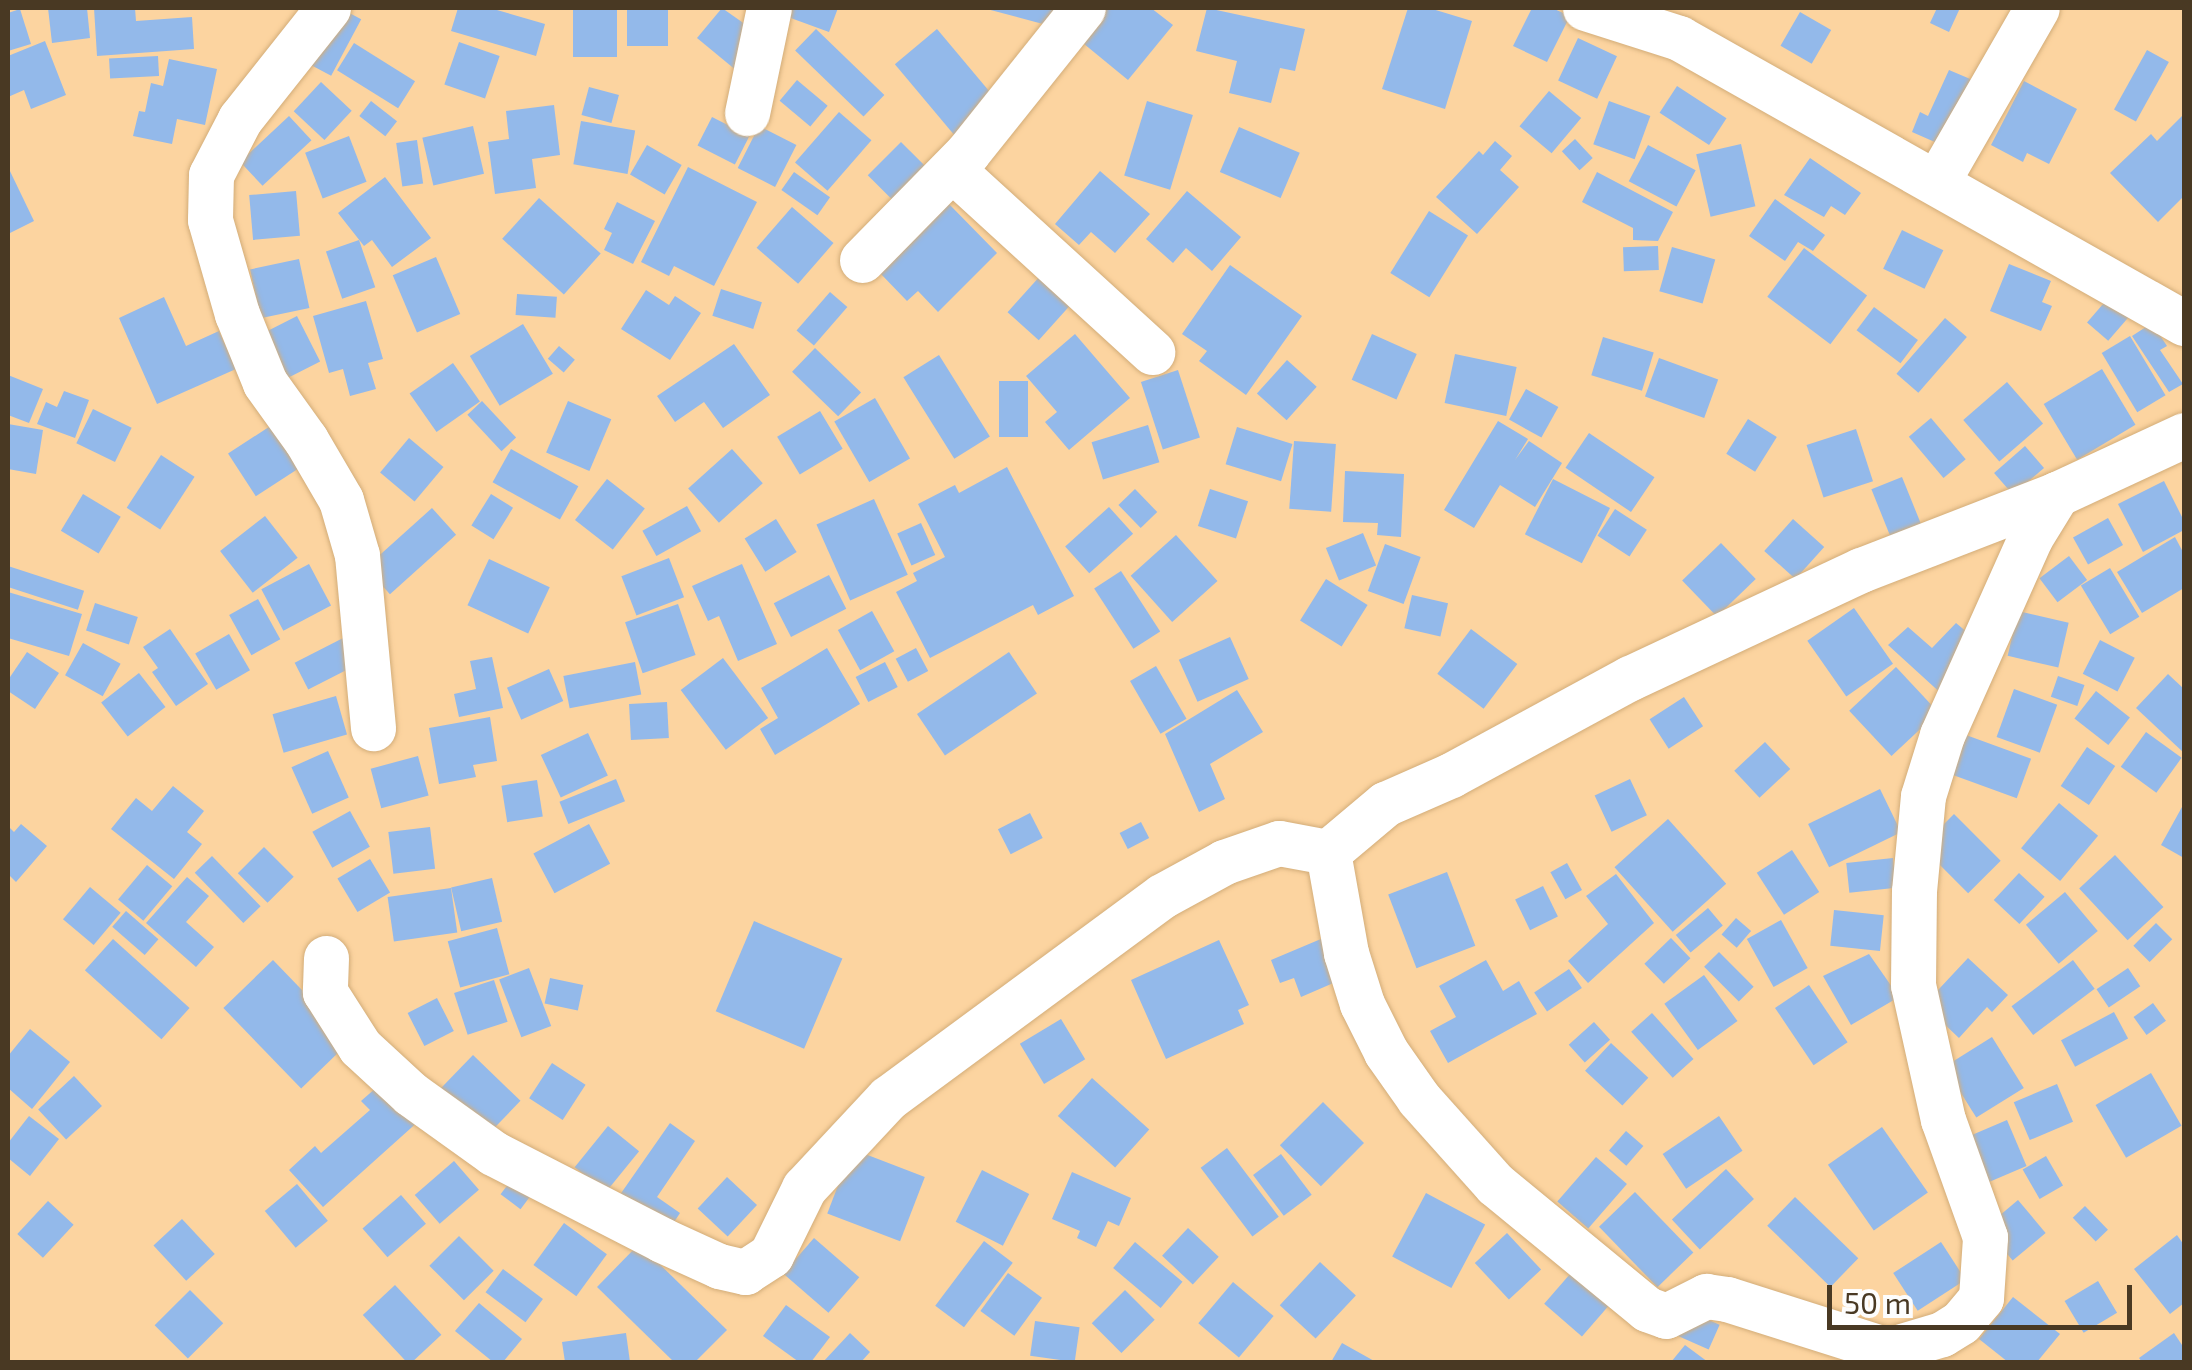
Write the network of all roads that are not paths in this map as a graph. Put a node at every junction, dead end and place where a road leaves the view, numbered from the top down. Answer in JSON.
{"nodes":[{"id":1,"x":328,"y":8,"type":"edge"},
{"id":2,"x":769,"y":8,"type":"edge"},
{"id":3,"x":1083,"y":8,"type":"edge"},
{"id":4,"x":1585,"y":8,"type":"edge"},
{"id":5,"x":2037,"y":8,"type":"edge"},
{"id":6,"x":747,"y":113,"type":"dead end"},
{"id":7,"x":952,"y":170,"type":"junction"},
{"id":8,"x":1938,"y":180,"type":"junction"},
{"id":9,"x":862,"y":260,"type":"dead end"},
{"id":10,"x":2184,"y":323,"type":"edge"},
{"id":11,"x":1152,"y":352,"type":"dead end"},
{"id":12,"x":2184,"y":435,"type":"edge"},
{"id":13,"x":2057,"y":494,"type":"junction"},
{"id":14,"x":373,"y":728,"type":"dead end"},
{"id":15,"x":1328,"y":852,"type":"junction"},
{"id":16,"x":326,"y":958,"type":"dead end"}],
"edges":[{"from":1,"to":14,"type":"street"},
{"from":2,"to":6,"type":"street"},
{"from":3,"to":7,"type":"street"},
{"from":4,"to":8,"type":"street"},
{"from":5,"to":8,"type":"street"},
{"from":7,"to":9,"type":"street"},
{"from":7,"to":11,"type":"street"},
{"from":8,"to":10,"type":"street"},
{"from":12,"to":13,"type":"street"},
{"from":13,"to":15,"type":"street"},
{"from":13,"to":15,"type":"street"},
{"from":15,"to":16,"type":"street"}]}
